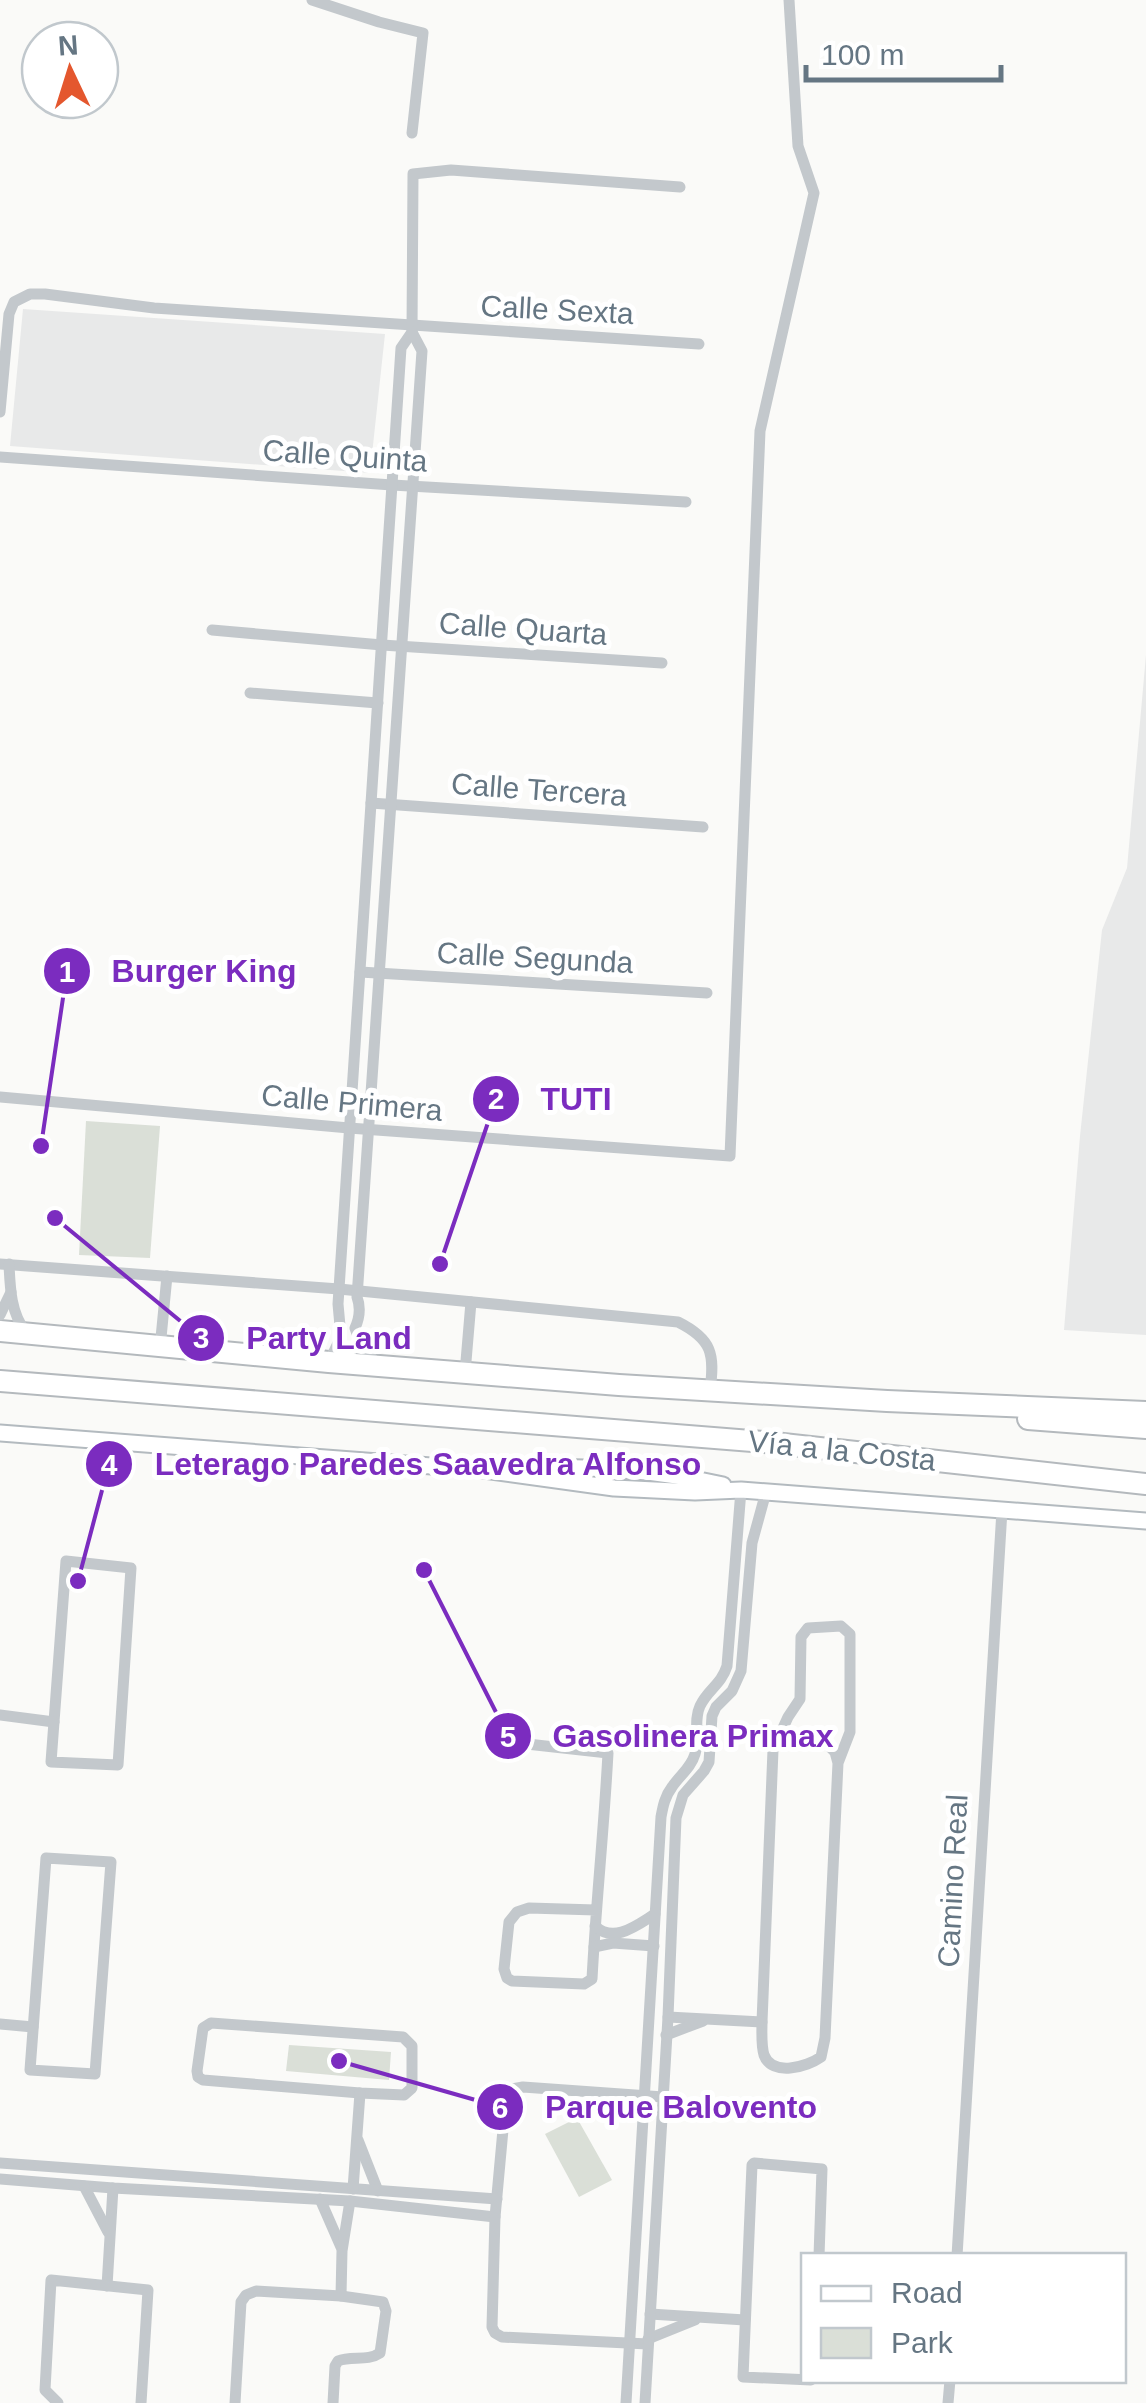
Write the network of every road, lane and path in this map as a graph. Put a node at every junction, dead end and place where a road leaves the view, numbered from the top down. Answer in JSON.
{"nodes":[{"id":1,"x":312,"y":0,"type":"edge"},
{"id":2,"x":790,"y":0,"type":"edge"},
{"id":3,"x":412,"y":133,"type":"dead end"},
{"id":4,"x":680,"y":186,"type":"dead end"},
{"id":5,"x":412,"y":328,"type":"junction"},
{"id":6,"x":698,"y":344,"type":"dead end"},
{"id":7,"x":0,"y":412,"type":"edge"},
{"id":8,"x":0,"y":457,"type":"edge"},
{"id":9,"x":392,"y":485,"type":"junction"},
{"id":10,"x":414,"y":486,"type":"junction"},
{"id":11,"x":686,"y":502,"type":"dead end"},
{"id":12,"x":212,"y":630,"type":"dead end"},
{"id":13,"x":382,"y":644,"type":"junction"},
{"id":14,"x":403,"y":646,"type":"junction"},
{"id":15,"x":662,"y":663,"type":"dead end"},
{"id":16,"x":250,"y":693,"type":"dead end"},
{"id":17,"x":378,"y":703,"type":"junction"},
{"id":18,"x":371,"y":803,"type":"junction"},
{"id":19,"x":392,"y":804,"type":"junction"},
{"id":20,"x":703,"y":827,"type":"dead end"},
{"id":21,"x":360,"y":972,"type":"junction"},
{"id":22,"x":380,"y":974,"type":"junction"},
{"id":23,"x":707,"y":993,"type":"dead end"},
{"id":24,"x":0,"y":1097,"type":"edge"},
{"id":25,"x":350,"y":1128,"type":"junction"},
{"id":26,"x":370,"y":1130,"type":"junction"},
{"id":27,"x":4,"y":1264,"type":"edge"},
{"id":28,"x":167,"y":1276,"type":"junction"},
{"id":29,"x":339,"y":1290,"type":"junction"},
{"id":30,"x":10,"y":1292,"type":"junction"},
{"id":31,"x":357,"y":1294,"type":"junction"},
{"id":32,"x":471,"y":1302,"type":"junction"},
{"id":33,"x":0,"y":1316,"type":"edge"},
{"id":34,"x":0,"y":1331,"type":"edge"},
{"id":35,"x":26,"y":1332,"type":"junction"},
{"id":36,"x":160,"y":1348,"type":"junction"},
{"id":37,"x":329,"y":1362,"type":"junction"},
{"id":38,"x":379,"y":1366,"type":"junction"},
{"id":39,"x":465,"y":1373,"type":"junction"},
{"id":40,"x":0,"y":1381,"type":"edge"},
{"id":41,"x":710,"y":1390,"type":"junction"},
{"id":42,"x":887,"y":1401,"type":"junction"},
{"id":43,"x":1146,"y":1412,"type":"edge"},
{"id":44,"x":1146,"y":1428,"type":"edge"},
{"id":45,"x":0,"y":1433,"type":"edge"},
{"id":46,"x":1143,"y":1484,"type":"edge"},
{"id":47,"x":741,"y":1490,"type":"junction"},
{"id":48,"x":766,"y":1492,"type":"junction"},
{"id":49,"x":1002,"y":1510,"type":"junction"},
{"id":50,"x":1146,"y":1521,"type":"edge"},
{"id":51,"x":2,"y":1717,"type":"edge"},
{"id":52,"x":54,"y":1722,"type":"junction"},
{"id":53,"x":491,"y":1740,"type":"dead end"},
{"id":54,"x":776,"y":1742,"type":"junction"},
{"id":55,"x":838,"y":1763,"type":"junction"},
{"id":56,"x":658,"y":1864,"type":"junction"},
{"id":57,"x":674,"y":1864,"type":"junction"},
{"id":58,"x":596,"y":1910,"type":"junction"},
{"id":59,"x":655,"y":1914,"type":"junction"},
{"id":60,"x":595,"y":1926,"type":"junction"},
{"id":61,"x":654,"y":1946,"type":"junction"},
{"id":62,"x":594,"y":1948,"type":"junction"},
{"id":63,"x":668,"y":2016,"type":"junction"},
{"id":64,"x":707,"y":2020,"type":"junction"},
{"id":65,"x":762,"y":2022,"type":"junction"},
{"id":66,"x":0,"y":2024,"type":"edge"},
{"id":67,"x":33,"y":2027,"type":"junction"},
{"id":68,"x":666,"y":2035,"type":"junction"},
{"id":69,"x":360,"y":2093,"type":"junction"},
{"id":70,"x":644,"y":2096,"type":"junction"},
{"id":71,"x":663,"y":2097,"type":"junction"},
{"id":72,"x":356,"y":2136,"type":"junction"},
{"id":73,"x":0,"y":2163,"type":"edge"},
{"id":74,"x":175,"y":2176,"type":"junction"},
{"id":75,"x":0,"y":2179,"type":"edge"},
{"id":76,"x":84,"y":2186,"type":"junction"},
{"id":77,"x":113,"y":2188,"type":"junction"},
{"id":78,"x":378,"y":2190,"type":"junction"},
{"id":79,"x":174,"y":2192,"type":"junction"},
{"id":80,"x":423,"y":2194,"type":"junction"},
{"id":81,"x":351,"y":2195,"type":"junction"},
{"id":82,"x":320,"y":2199,"type":"junction"},
{"id":83,"x":497,"y":2199,"type":"junction"},
{"id":84,"x":422,"y":2209,"type":"junction"},
{"id":85,"x":495,"y":2217,"type":"junction"},
{"id":86,"x":110,"y":2236,"type":"junction"},
{"id":87,"x":342,"y":2251,"type":"junction"},
{"id":88,"x":818,"y":2253,"type":"edge"},
{"id":89,"x":957,"y":2253,"type":"edge"},
{"id":90,"x":106,"y":2286,"type":"junction"},
{"id":91,"x":341,"y":2296,"type":"junction"},
{"id":92,"x":650,"y":2314,"type":"junction"},
{"id":93,"x":700,"y":2318,"type":"junction"},
{"id":94,"x":745,"y":2320,"type":"junction"},
{"id":95,"x":648,"y":2342,"type":"junction"},
{"id":96,"x":629,"y":2343,"type":"junction"},
{"id":97,"x":801,"y":2380,"type":"edge"},
{"id":98,"x":58,"y":2403,"type":"edge"},
{"id":99,"x":141,"y":2403,"type":"edge"},
{"id":100,"x":235,"y":2403,"type":"edge"},
{"id":101,"x":334,"y":2403,"type":"edge"},
{"id":102,"x":626,"y":2403,"type":"edge"},
{"id":103,"x":644,"y":2403,"type":"edge"}],
"edges":[{"from":1,"to":3,"type":"street"},
{"from":2,"to":26,"type":"street","name":"Calle Primera"},
{"from":4,"to":5,"type":"street"},
{"from":5,"to":6,"type":"street","name":"Calle Sexta"},
{"from":5,"to":7,"type":"street","name":"Calle Sexta"},
{"from":5,"to":9,"type":"street"},
{"from":5,"to":10,"type":"street"},
{"from":8,"to":9,"type":"street","name":"Calle Quinta"},
{"from":9,"to":10,"type":"street","name":"Calle Quinta"},
{"from":9,"to":13,"type":"street"},
{"from":10,"to":11,"type":"street","name":"Calle Quinta"},
{"from":10,"to":14,"type":"street"},
{"from":12,"to":13,"type":"street","name":"Calle Quarta"},
{"from":13,"to":14,"type":"street","name":"Calle Quarta"},
{"from":13,"to":17,"type":"street"},
{"from":14,"to":15,"type":"street","name":"Calle Quarta"},
{"from":14,"to":19,"type":"street"},
{"from":16,"to":17,"type":"street"},
{"from":17,"to":18,"type":"street"},
{"from":18,"to":19,"type":"street","name":"Calle Tercera"},
{"from":18,"to":21,"type":"street"},
{"from":19,"to":20,"type":"street","name":"Calle Tercera"},
{"from":19,"to":22,"type":"street"},
{"from":21,"to":22,"type":"street","name":"Calle Segunda"},
{"from":21,"to":25,"type":"street"},
{"from":22,"to":23,"type":"street","name":"Calle Segunda"},
{"from":22,"to":26,"type":"street"},
{"from":24,"to":25,"type":"street","name":"Calle Primera"},
{"from":25,"to":26,"type":"street","name":"Calle Primera"},
{"from":25,"to":29,"type":"street"},
{"from":26,"to":31,"type":"street"},
{"from":27,"to":28,"type":"street"},
{"from":27,"to":30,"type":"street"},
{"from":28,"to":29,"type":"street"},
{"from":28,"to":36,"type":"street"},
{"from":29,"to":31,"type":"street"},
{"from":29,"to":37,"type":"street"},
{"from":30,"to":33,"type":"street"},
{"from":30,"to":35,"type":"street"},
{"from":31,"to":32,"type":"street"},
{"from":31,"to":38,"type":"street"},
{"from":32,"to":39,"type":"street"},
{"from":32,"to":41,"type":"street"},
{"from":34,"to":35,"type":"highway","name":"Vía a la Costa"},
{"from":35,"to":36,"type":"highway","name":"Vía a la Costa"},
{"from":36,"to":37,"type":"highway","name":"Vía a la Costa"},
{"from":37,"to":38,"type":"highway","name":"Vía a la Costa"},
{"from":38,"to":39,"type":"highway","name":"Vía a la Costa"},
{"from":39,"to":41,"type":"highway","name":"Vía a la Costa"},
{"from":40,"to":46,"type":"highway","name":"Vía a la Costa"},
{"from":41,"to":42,"type":"highway","name":"Vía a la Costa"},
{"from":42,"to":43,"type":"highway","name":"Vía a la Costa"},
{"from":42,"to":44,"type":"highway"},
{"from":45,"to":47,"type":"street","name":"Vía a la Costa"},
{"from":47,"to":48,"type":"street","name":"Vía a la Costa"},
{"from":47,"to":56,"type":"street"},
{"from":48,"to":49,"type":"street","name":"Vía a la Costa"},
{"from":48,"to":57,"type":"street"},
{"from":49,"to":50,"type":"street","name":"Vía a la Costa"},
{"from":49,"to":89,"type":"street","name":"Camino Real"},
{"from":51,"to":52,"type":"street"},
{"from":52,"to":52,"type":"street"},
{"from":53,"to":58,"type":"street"},
{"from":54,"to":55,"type":"street"},
{"from":54,"to":55,"type":"street"},
{"from":54,"to":65,"type":"street"},
{"from":55,"to":65,"type":"street"},
{"from":56,"to":57,"type":"street"},
{"from":56,"to":59,"type":"street"},
{"from":57,"to":63,"type":"street"},
{"from":58,"to":60,"type":"street"},
{"from":58,"to":62,"type":"street"},
{"from":59,"to":60,"type":"street"},
{"from":59,"to":61,"type":"street"},
{"from":60,"to":62,"type":"street"},
{"from":61,"to":62,"type":"street"},
{"from":61,"to":70,"type":"street"},
{"from":63,"to":64,"type":"street"},
{"from":63,"to":68,"type":"street"},
{"from":64,"to":65,"type":"street"},
{"from":64,"to":68,"type":"street"},
{"from":66,"to":67,"type":"street"},
{"from":67,"to":67,"type":"street"},
{"from":68,"to":71,"type":"street"},
{"from":69,"to":69,"type":"street"},
{"from":69,"to":72,"type":"street"},
{"from":70,"to":71,"type":"street"},
{"from":70,"to":83,"type":"street"},
{"from":70,"to":96,"type":"street"},
{"from":71,"to":92,"type":"street"},
{"from":72,"to":78,"type":"street"},
{"from":72,"to":81,"type":"street"},
{"from":73,"to":74,"type":"street"},
{"from":74,"to":79,"type":"street"},
{"from":74,"to":81,"type":"street"},
{"from":75,"to":76,"type":"street"},
{"from":76,"to":77,"type":"street"},
{"from":76,"to":86,"type":"street"},
{"from":77,"to":79,"type":"street"},
{"from":77,"to":86,"type":"street"},
{"from":78,"to":80,"type":"street"},
{"from":78,"to":81,"type":"street"},
{"from":79,"to":82,"type":"street"},
{"from":80,"to":83,"type":"street"},
{"from":80,"to":84,"type":"street"},
{"from":81,"to":82,"type":"street"},
{"from":81,"to":84,"type":"street"},
{"from":81,"to":87,"type":"street"},
{"from":82,"to":87,"type":"street"},
{"from":83,"to":85,"type":"street"},
{"from":84,"to":85,"type":"street"},
{"from":85,"to":96,"type":"street"},
{"from":86,"to":90,"type":"street"},
{"from":87,"to":91,"type":"street"},
{"from":88,"to":94,"type":"street"},
{"from":90,"to":98,"type":"street"},
{"from":90,"to":99,"type":"street"},
{"from":91,"to":100,"type":"street"},
{"from":91,"to":101,"type":"street"},
{"from":92,"to":93,"type":"street"},
{"from":92,"to":95,"type":"street"},
{"from":93,"to":94,"type":"street"},
{"from":93,"to":95,"type":"street"},
{"from":94,"to":97,"type":"street"},
{"from":95,"to":96,"type":"street"},
{"from":95,"to":103,"type":"street"},
{"from":96,"to":102,"type":"street"}]}
